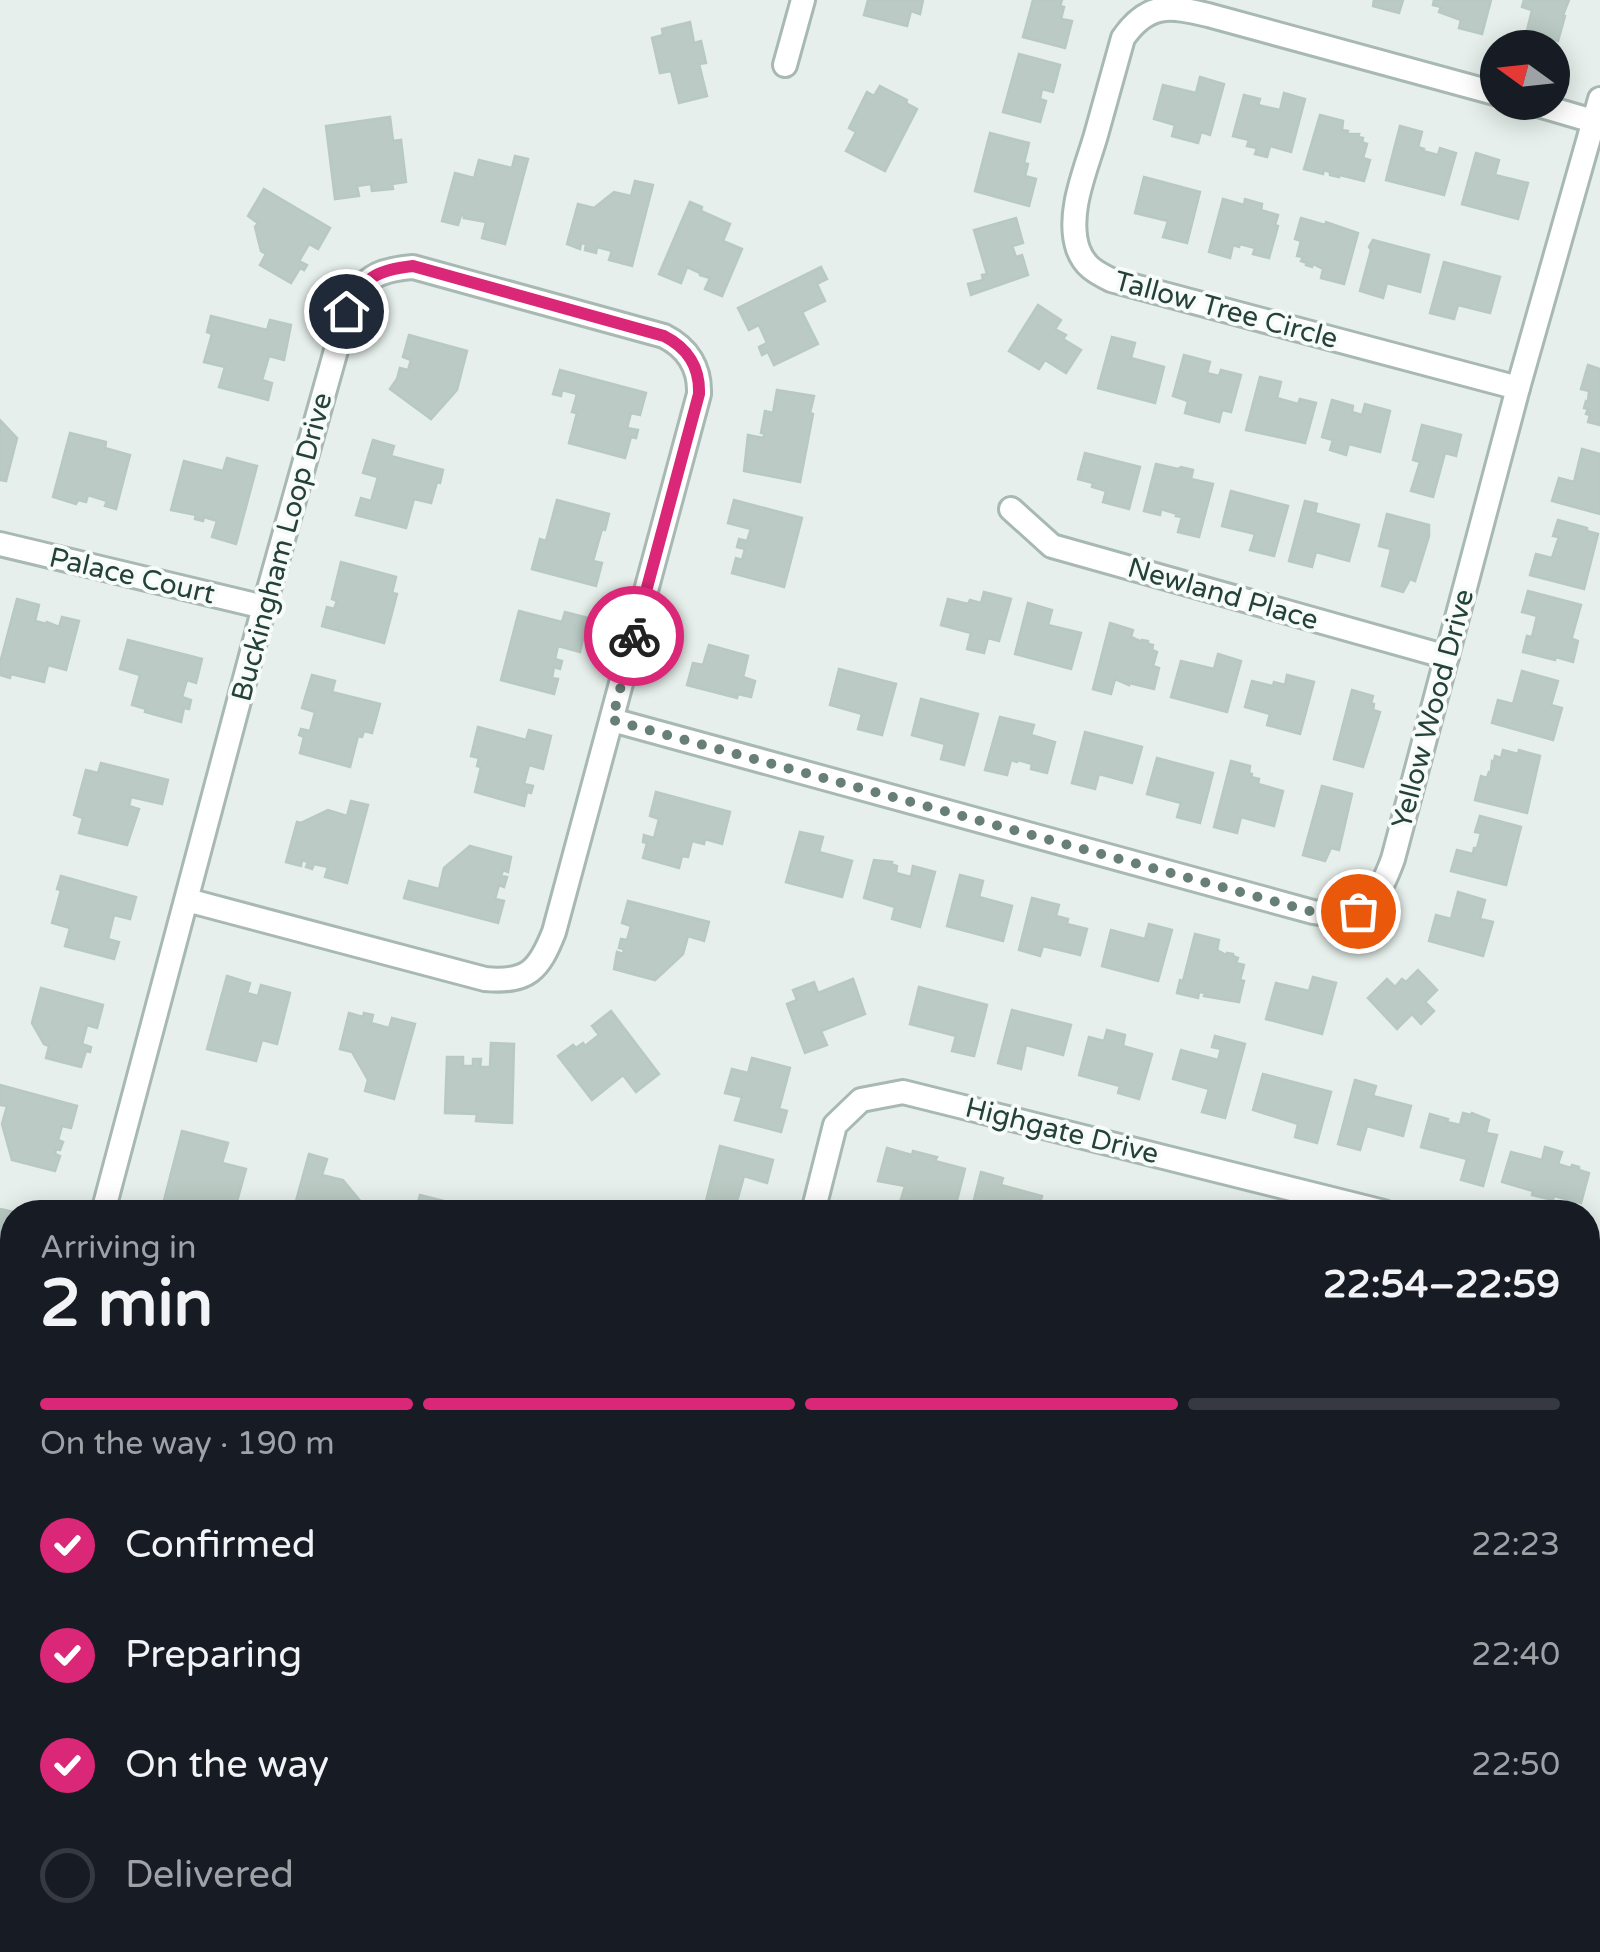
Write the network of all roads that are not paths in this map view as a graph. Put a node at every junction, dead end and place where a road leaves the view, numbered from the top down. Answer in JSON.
{"nodes":[{"id":1,"x":803,"y":0,"type":"edge"},
{"id":2,"x":785,"y":65,"type":"dead end"},
{"id":3,"x":1480,"y":89,"type":"edge"},
{"id":4,"x":1570,"y":107,"type":"edge"},
{"id":5,"x":1597,"y":110,"type":"edge"},
{"id":6,"x":1518,"y":388,"type":"junction"},
{"id":7,"x":1011,"y":509,"type":"dead end"},
{"id":8,"x":0,"y":544,"type":"edge"},
{"id":9,"x":264,"y":607,"type":"junction"},
{"id":10,"x":1447,"y":657,"type":"junction"},
{"id":11,"x":612,"y":720,"type":"junction"},
{"id":12,"x":187,"y":900,"type":"junction"},
{"id":13,"x":106,"y":1200,"type":"edge"},
{"id":14,"x":816,"y":1200,"type":"edge"},
{"id":15,"x":1336,"y":1200,"type":"edge"}],
"edges":[{"from":1,"to":2,"type":"street"},
{"from":3,"to":6,"type":"street","name":"Tallow Tree Circle"},
{"from":4,"to":5,"type":"street"},
{"from":5,"to":6,"type":"street","name":"Yellow Wood Drive"},
{"from":6,"to":10,"type":"street","name":"Yellow Wood Drive"},
{"from":7,"to":10,"type":"street","name":"Newland Place"},
{"from":8,"to":9,"type":"street","name":"Palace Court"},
{"from":9,"to":11,"type":"street","name":"Buckingham Loop Drive"},
{"from":9,"to":12,"type":"street","name":"Buckingham Loop Drive"},
{"from":10,"to":11,"type":"street","name":"Yellow Wood Drive"},
{"from":11,"to":12,"type":"street","name":"Buckingham Loop Drive"},
{"from":12,"to":13,"type":"street","name":"Buckingham Loop Drive"},
{"from":14,"to":15,"type":"street","name":"Highgate Drive"}]}
